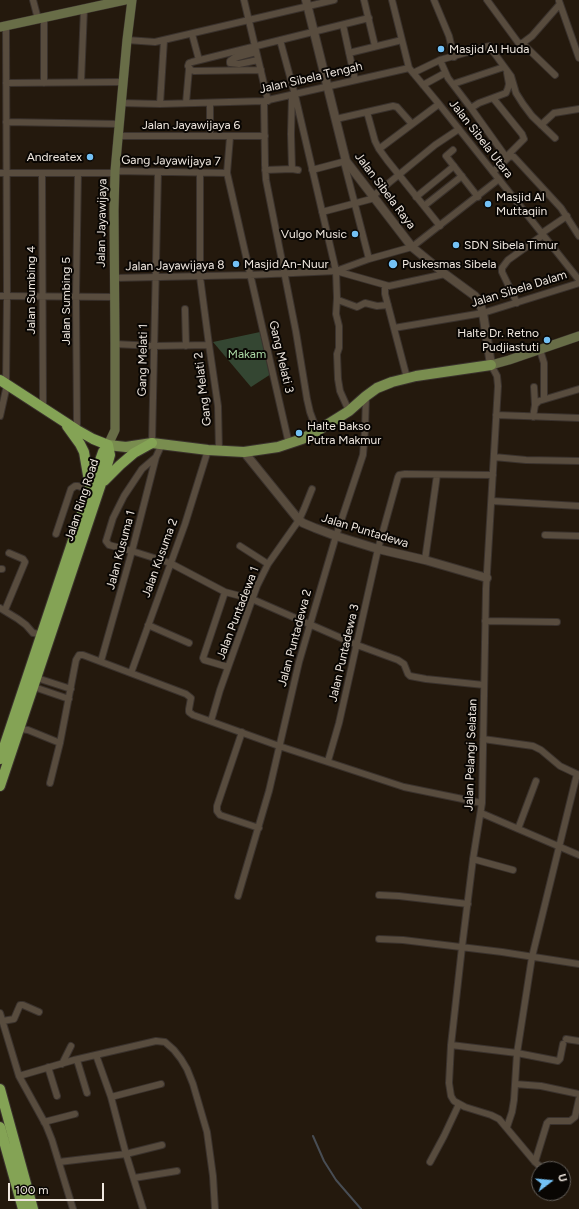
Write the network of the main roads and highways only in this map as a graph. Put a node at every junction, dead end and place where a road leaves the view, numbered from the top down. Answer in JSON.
{"nodes":[{"id":1,"x":125,"y":0,"type":"edge"},
{"id":2,"x":132,"y":0,"type":"edge"},
{"id":3,"x":104,"y":2,"type":"edge"},
{"id":4,"x":3,"y":27,"type":"edge"},
{"id":5,"x":579,"y":336,"type":"edge"},
{"id":6,"x":491,"y":365,"type":"joint"},
{"id":7,"x":4,"y":383,"type":"edge"},
{"id":8,"x":63,"y":422,"type":"junction"},
{"id":9,"x":157,"y":444,"type":"junction"},
{"id":10,"x":108,"y":445,"type":"junction"},
{"id":11,"x":102,"y":483,"type":"junction"},
{"id":12,"x":90,"y":489,"type":"junction"},
{"id":13,"x":4,"y":755,"type":"edge"},
{"id":14,"x":0,"y":786,"type":"edge"},
{"id":15,"x":0,"y":1089,"type":"edge"},
{"id":16,"x":0,"y":1127,"type":"edge"},
{"id":17,"x":17,"y":1171,"type":"junction"},
{"id":18,"x":23,"y":1209,"type":"edge"},
{"id":19,"x":33,"y":1209,"type":"edge"}],
"edges":[{"from":1,"to":3,"type":"main road"},
{"from":2,"to":10,"type":"main road","name":"Jalan Jayawijaya"},
{"from":3,"to":4,"type":"main road"},
{"from":5,"to":6,"type":"main road"},
{"from":6,"to":9,"type":"main road"},
{"from":7,"to":8,"type":"highway"},
{"from":8,"to":10,"type":"highway"},
{"from":8,"to":12,"type":"highway"},
{"from":9,"to":10,"type":"main road"},
{"from":9,"to":11,"type":"highway"},
{"from":10,"to":11,"type":"highway","name":"Jalan Ring Road"},
{"from":10,"to":12,"type":"highway","name":"Jalan Ring Road"},
{"from":11,"to":13,"type":"highway","name":"Jalan Ring Road"},
{"from":12,"to":13,"type":"highway","name":"Jalan Ring Road"},
{"from":13,"to":14,"type":"highway","name":"Jalan Ring Road"},
{"from":15,"to":17,"type":"highway"},
{"from":16,"to":17,"type":"highway"},
{"from":17,"to":18,"type":"highway"},
{"from":17,"to":19,"type":"highway"}]}
